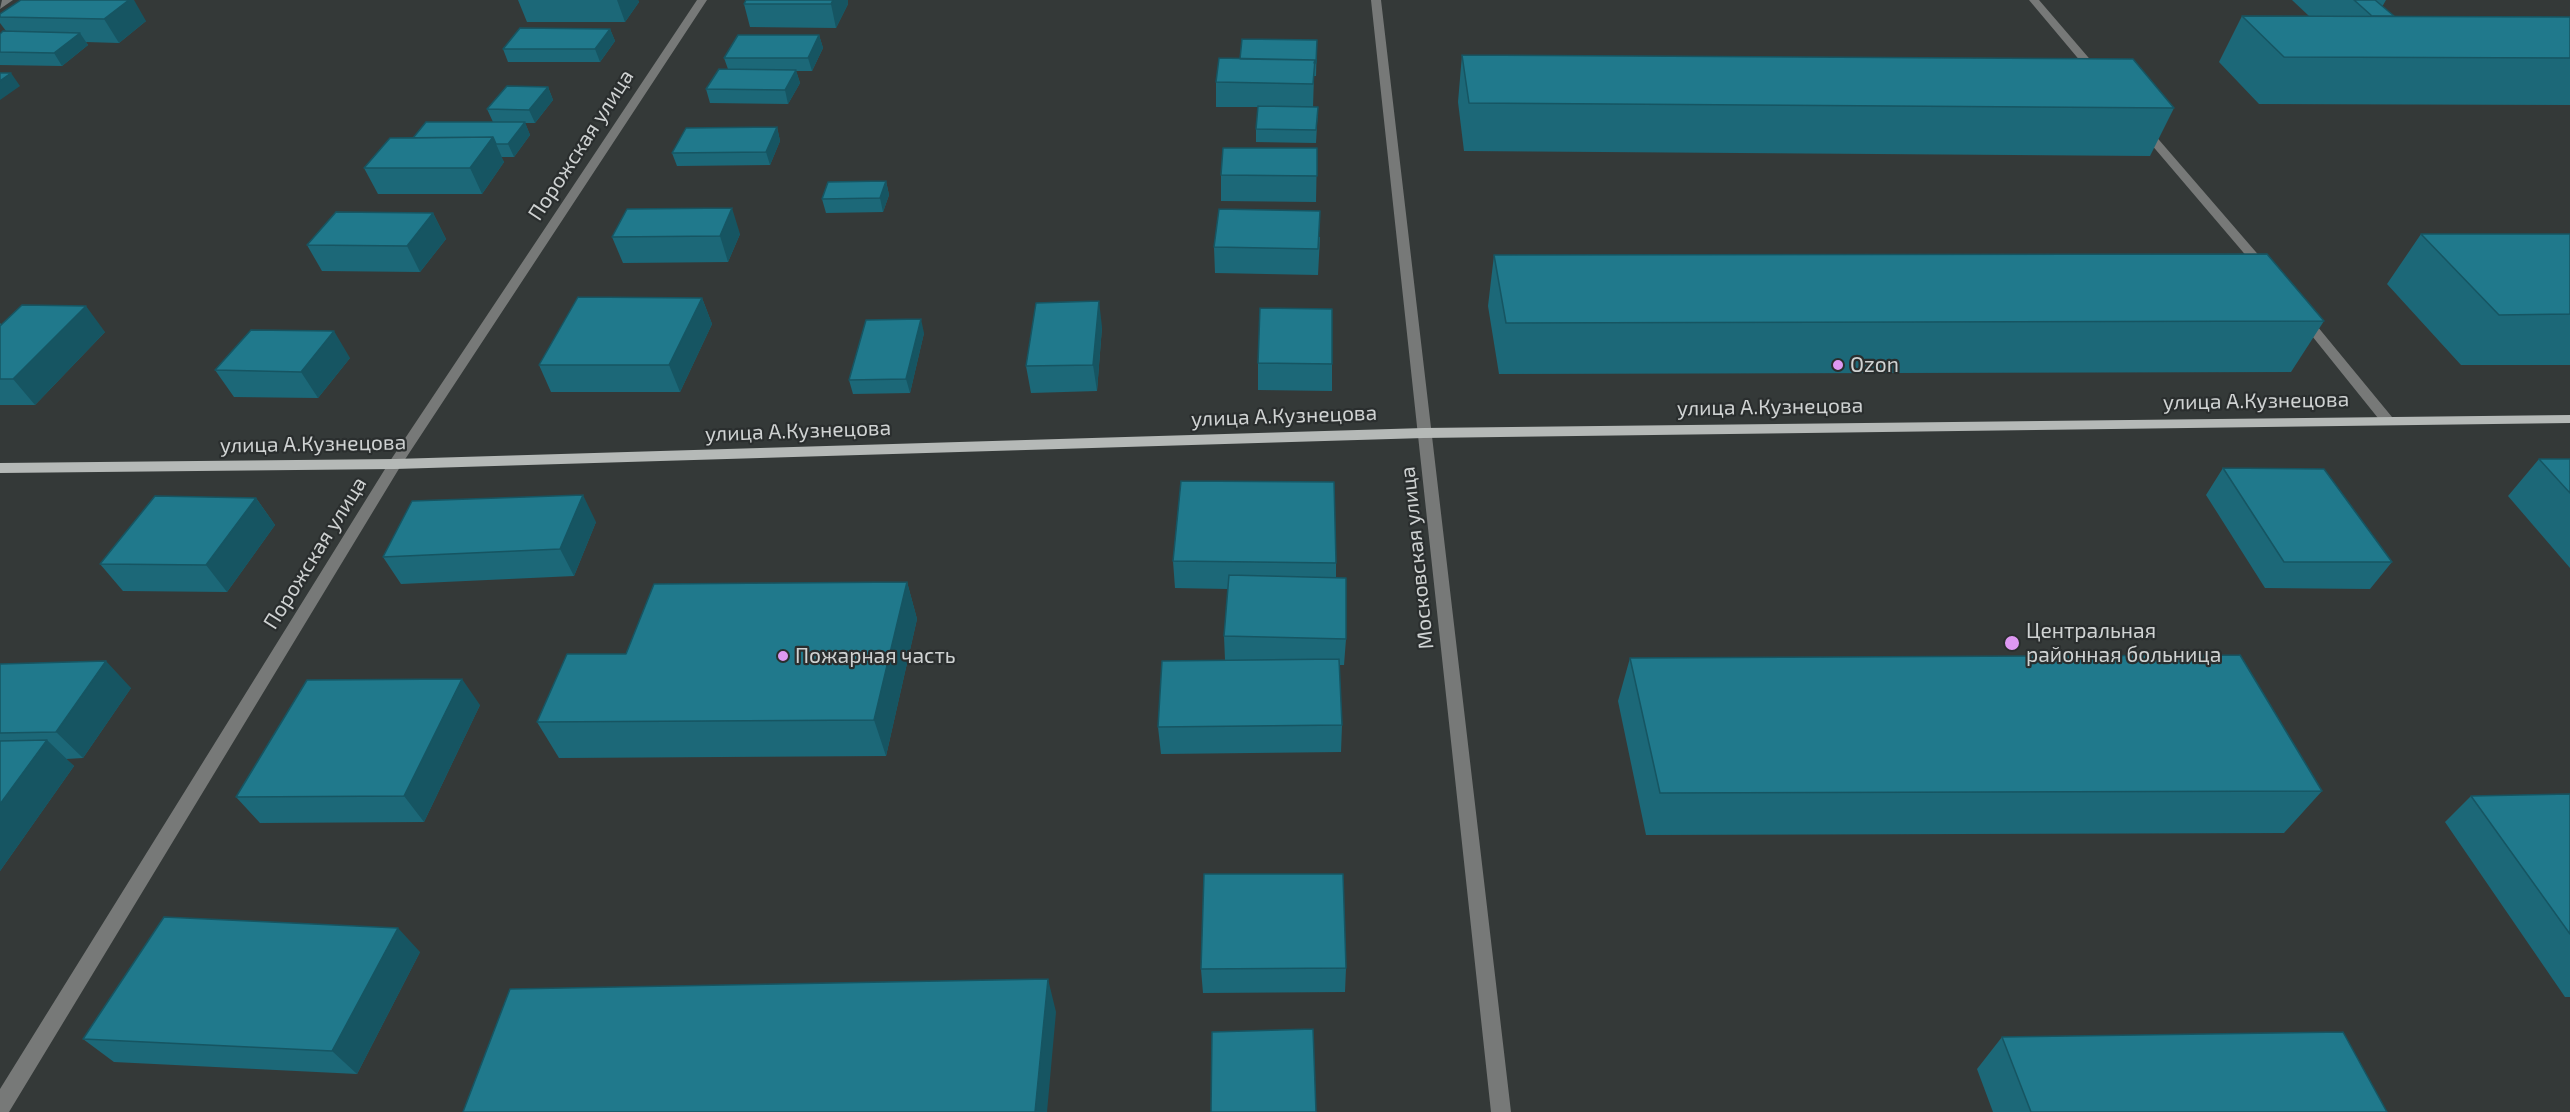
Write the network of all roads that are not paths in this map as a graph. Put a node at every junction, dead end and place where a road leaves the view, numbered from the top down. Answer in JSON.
{"nodes":[{"id":1,"x":8,"y":0,"type":"edge"},
{"id":2,"x":702,"y":0,"type":"edge"},
{"id":3,"x":1376,"y":0,"type":"edge"},
{"id":4,"x":2034,"y":0,"type":"edge"},
{"id":5,"x":0,"y":6,"type":"edge"},
{"id":6,"x":2104,"y":81,"type":"edge"},
{"id":7,"x":2133,"y":116,"type":"edge"},
{"id":8,"x":2271,"y":278,"type":"edge"},
{"id":9,"x":2293,"y":305,"type":"edge"},
{"id":10,"x":2570,"y":419,"type":"edge"},
{"id":11,"x":2387,"y":420,"type":"junction"},
{"id":12,"x":1424,"y":433,"type":"junction"},
{"id":13,"x":394,"y":464,"type":"junction"},
{"id":14,"x":0,"y":468,"type":"edge"},
{"id":15,"x":0,"y":1108,"type":"edge"},
{"id":16,"x":1502,"y":1112,"type":"edge"}],
"edges":[{"from":1,"to":5,"type":"street"},
{"from":2,"to":13,"type":"street","name":"Порожская улица"},
{"from":3,"to":12,"type":"street","name":"Московская улица"},
{"from":4,"to":6,"type":"street"},
{"from":7,"to":8,"type":"street"},
{"from":9,"to":11,"type":"street"},
{"from":10,"to":11,"type":"main road","name":"улица А.Кузнецова"},
{"from":11,"to":12,"type":"main road","name":"улица А.Кузнецова"},
{"from":12,"to":13,"type":"main road","name":"улица А.Кузнецова"},
{"from":12,"to":16,"type":"street","name":"Московская улица"},
{"from":13,"to":14,"type":"main road","name":"улица А.Кузнецова"},
{"from":13,"to":15,"type":"street","name":"Порожская улица"}]}
